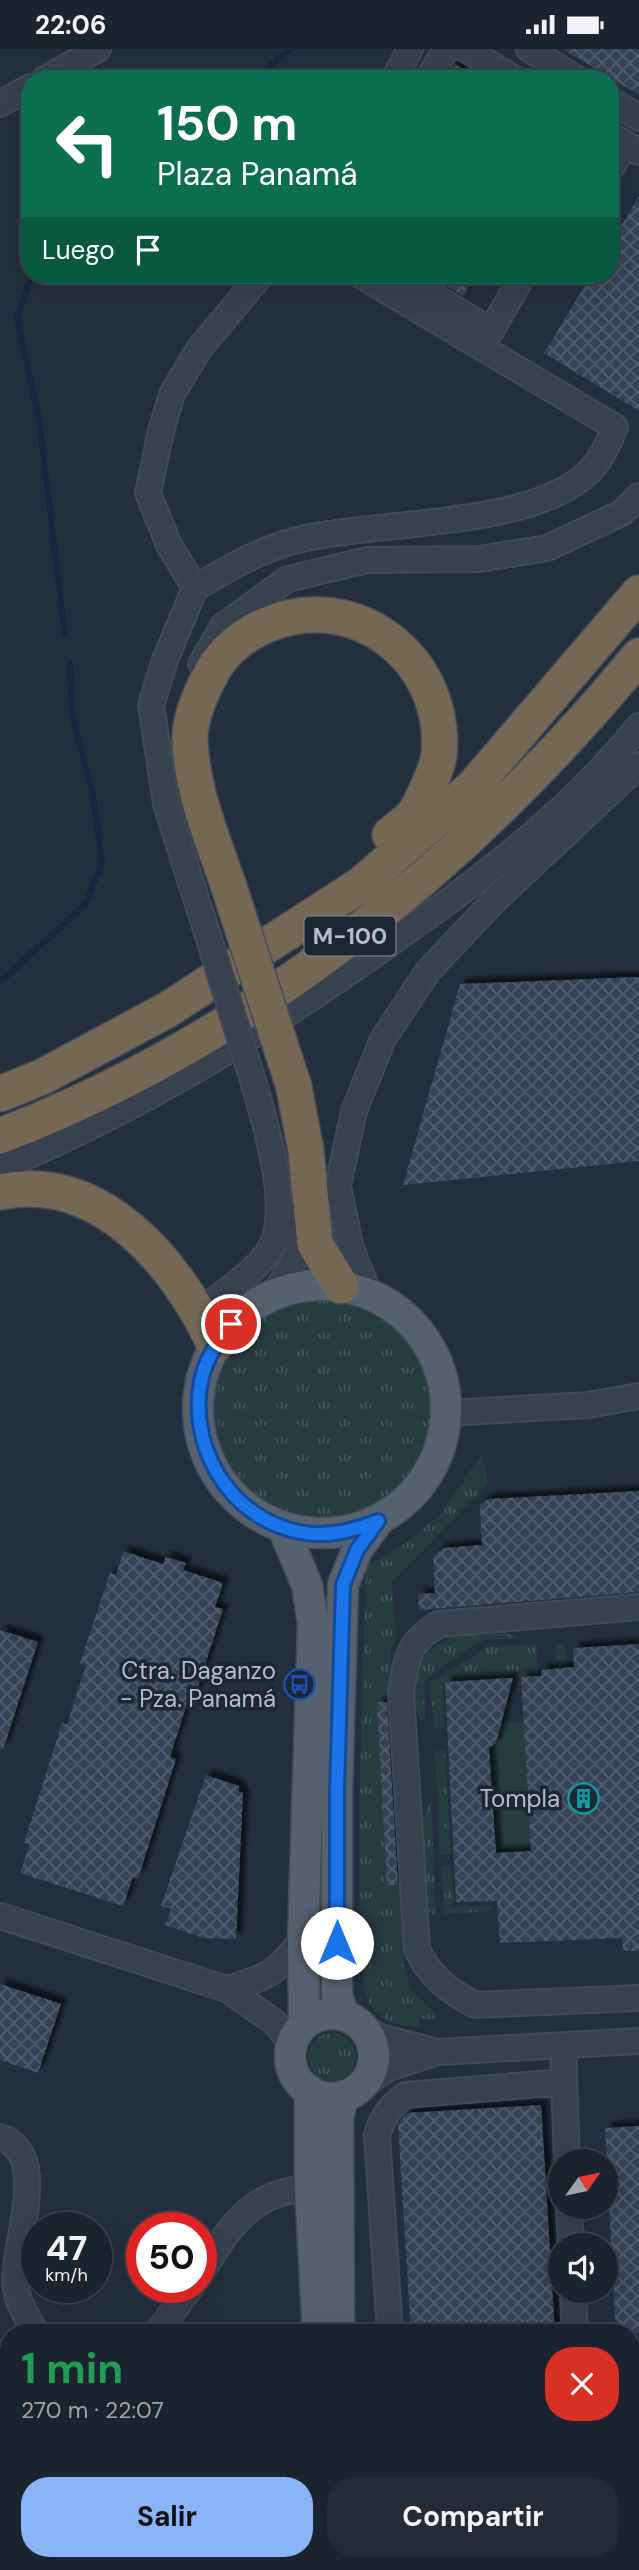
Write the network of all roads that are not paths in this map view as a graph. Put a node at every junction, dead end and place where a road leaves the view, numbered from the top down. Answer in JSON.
{"nodes":[{"id":1,"x":98,"y":49,"type":"edge"},
{"id":2,"x":410,"y":49,"type":"edge"},
{"id":3,"x":446,"y":49,"type":"edge"},
{"id":4,"x":465,"y":49,"type":"edge"},
{"id":5,"x":529,"y":49,"type":"edge"},
{"id":6,"x":61,"y":70,"type":"edge"},
{"id":7,"x":399,"y":70,"type":"edge"},
{"id":8,"x":433,"y":70,"type":"edge"},
{"id":9,"x":500,"y":70,"type":"edge"},
{"id":10,"x":563,"y":70,"type":"edge"},
{"id":11,"x":21,"y":92,"type":"edge"},
{"id":12,"x":0,"y":104,"type":"edge"},
{"id":13,"x":619,"y":105,"type":"edge"},
{"id":14,"x":639,"y":118,"type":"edge"},
{"id":15,"x":253,"y":284,"type":"edge"},
{"id":16,"x":375,"y":284,"type":"edge"},
{"id":17,"x":414,"y":284,"type":"edge"},
{"id":18,"x":518,"y":284,"type":"edge"},
{"id":19,"x":639,"y":496,"type":"edge"},
{"id":20,"x":195,"y":588,"type":"junction"},
{"id":21,"x":639,"y":593,"type":"edge"},
{"id":22,"x":639,"y":656,"type":"edge"},
{"id":23,"x":639,"y":726,"type":"edge"},
{"id":24,"x":639,"y":765,"type":"edge"},
{"id":25,"x":221,"y":886,"type":"junction"},
{"id":26,"x":278,"y":937,"type":"junction"},
{"id":27,"x":289,"y":1088,"type":"junction"},
{"id":28,"x":0,"y":1094,"type":"edge"},
{"id":29,"x":0,"y":1136,"type":"edge"},
{"id":30,"x":0,"y":1168,"type":"edge"},
{"id":31,"x":0,"y":1192,"type":"edge"},
{"id":32,"x":355,"y":1290,"type":"junction"},
{"id":33,"x":273,"y":1295,"type":"junction"},
{"id":34,"x":200,"y":1312,"type":"junction"},
{"id":35,"x":215,"y":1345,"type":"junction"},
{"id":36,"x":639,"y":1397,"type":"edge"},
{"id":37,"x":446,"y":1413,"type":"junction"},
{"id":38,"x":378,"y":1521,"type":"junction"},
{"id":39,"x":282,"y":1528,"type":"junction"},
{"id":40,"x":639,"y":1607,"type":"edge"},
{"id":41,"x":0,"y":1916,"type":"edge"},
{"id":42,"x":303,"y":1937,"type":"junction"},
{"id":43,"x":227,"y":1989,"type":"junction"},
{"id":44,"x":639,"y":1998,"type":"edge"},
{"id":45,"x":352,"y":2020,"type":"junction"},
{"id":46,"x":298,"y":2034,"type":"junction"},
{"id":47,"x":639,"y":2041,"type":"edge"},
{"id":48,"x":563,"y":2046,"type":"junction"},
{"id":49,"x":438,"y":2052,"type":"junction"},
{"id":50,"x":564,"y":2082,"type":"junction"},
{"id":51,"x":353,"y":2090,"type":"junction"},
{"id":52,"x":310,"y":2091,"type":"junction"},
{"id":53,"x":0,"y":2137,"type":"edge"},
{"id":54,"x":567,"y":2149,"type":"edge"},
{"id":55,"x":310,"y":2188,"type":"junction"},
{"id":56,"x":217,"y":2248,"type":"edge"},
{"id":57,"x":179,"y":2303,"type":"edge"},
{"id":58,"x":574,"y":2303,"type":"edge"},
{"id":59,"x":32,"y":2324,"type":"edge"},
{"id":60,"x":164,"y":2324,"type":"edge"},
{"id":61,"x":318,"y":2324,"type":"edge"},
{"id":62,"x":339,"y":2324,"type":"edge"},
{"id":63,"x":389,"y":2324,"type":"edge"},
{"id":64,"x":575,"y":2324,"type":"edge"}],
"edges":[{"from":1,"to":6,"type":"street"},
{"from":2,"to":7,"type":"street"},
{"from":3,"to":8,"type":"street"},
{"from":4,"to":9,"type":"street"},
{"from":5,"to":10,"type":"street"},
{"from":11,"to":12,"type":"street"},
{"from":13,"to":14,"type":"street"},
{"from":15,"to":20,"type":"street"},
{"from":16,"to":20,"type":"street"},
{"from":17,"to":18,"type":"street"},
{"from":19,"to":25,"type":"street"},
{"from":20,"to":34,"type":"street","bridge":true},
{"from":21,"to":26,"type":"highway","number":"M-100"},
{"from":22,"to":29,"type":"highway","number":"M-100"},
{"from":23,"to":30,"type":"street"},
{"from":24,"to":32,"type":"street"},
{"from":25,"to":26,"type":"highway"},
{"from":25,"to":27,"type":"highway","bridge":true},
{"from":26,"to":28,"type":"highway","number":"M-100"},
{"from":27,"to":32,"type":"highway"},
{"from":27,"to":33,"type":"street"},
{"from":31,"to":34,"type":"highway"},
{"from":32,"to":33,"type":"main road"},
{"from":32,"to":37,"type":"main road"},
{"from":33,"to":35,"type":"main road"},
{"from":34,"to":35,"type":"highway"},
{"from":35,"to":39,"type":"main road"},
{"from":36,"to":37,"type":"street"},
{"from":37,"to":38,"type":"main road"},
{"from":38,"to":39,"type":"main road"},
{"from":38,"to":45,"type":"main road"},
{"from":39,"to":42,"type":"main road"},
{"from":40,"to":44,"type":"street"},
{"from":41,"to":43,"type":"street"},
{"from":42,"to":43,"type":"street"},
{"from":42,"to":46,"type":"main road"},
{"from":43,"to":46,"type":"street"},
{"from":45,"to":46,"type":"main road"},
{"from":45,"to":49,"type":"street"},
{"from":45,"to":51,"type":"main road"},
{"from":46,"to":52,"type":"main road"},
{"from":47,"to":48,"type":"street"},
{"from":48,"to":49,"type":"street"},
{"from":48,"to":50,"type":"street"},
{"from":49,"to":51,"type":"street"},
{"from":50,"to":54,"type":"street"},
{"from":50,"to":63,"type":"street"},
{"from":51,"to":52,"type":"main road"},
{"from":51,"to":62,"type":"main road"},
{"from":52,"to":55,"type":"main road"},
{"from":53,"to":59,"type":"street"},
{"from":55,"to":56,"type":"street"},
{"from":55,"to":61,"type":"main road"},
{"from":57,"to":60,"type":"street"},
{"from":58,"to":64,"type":"street"}]}
